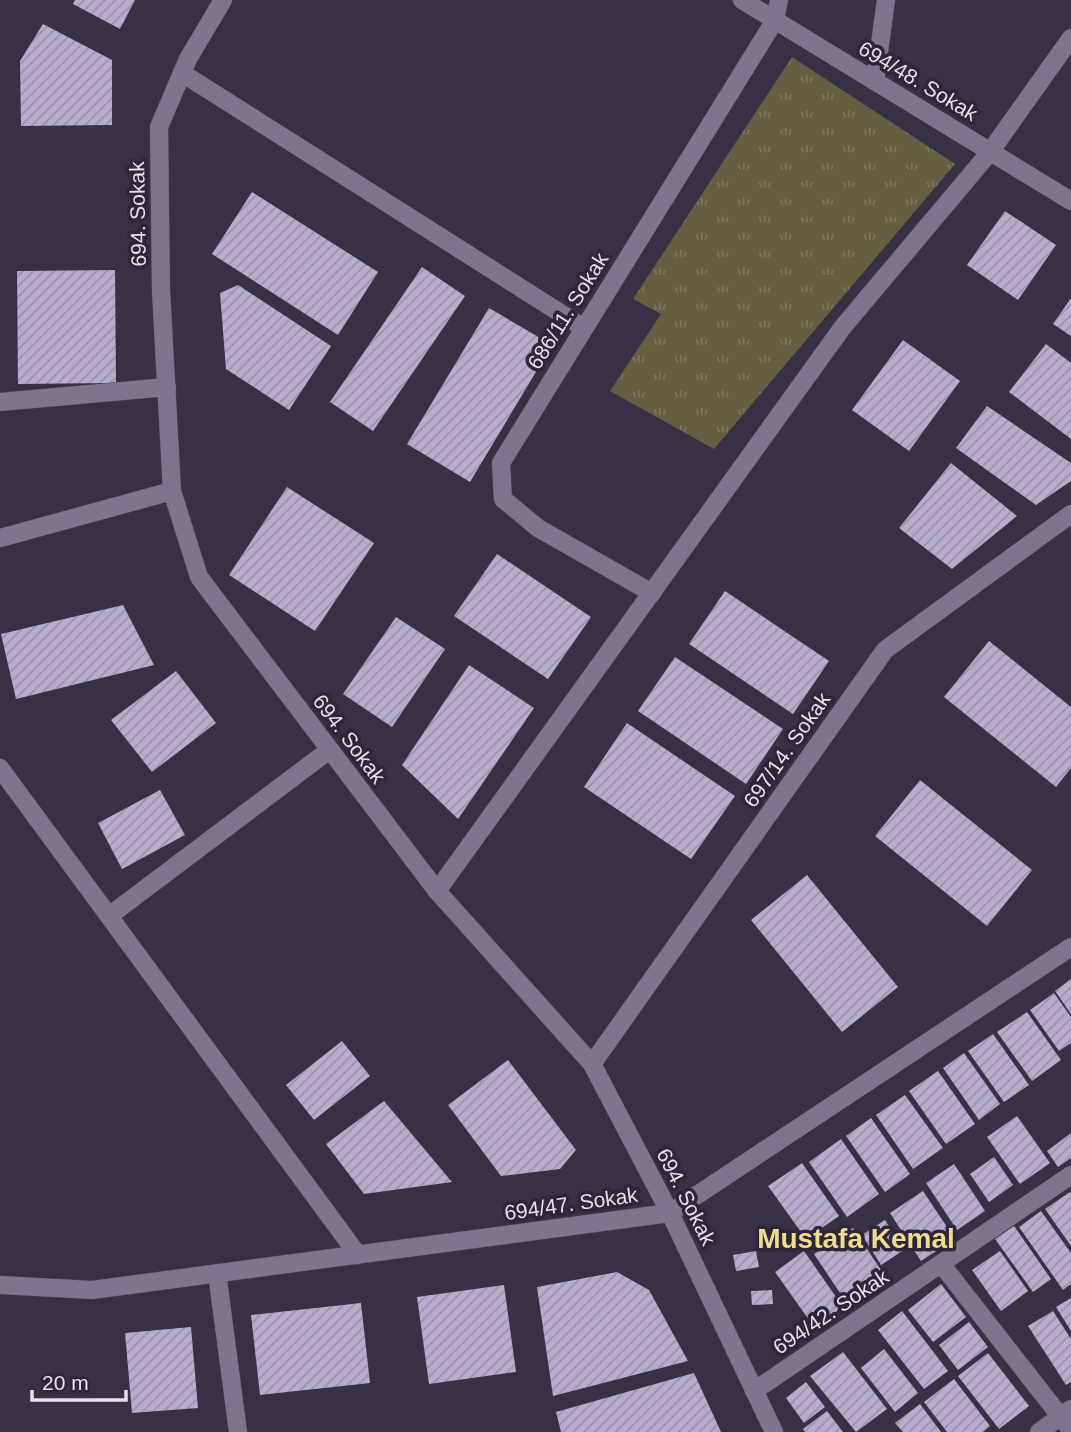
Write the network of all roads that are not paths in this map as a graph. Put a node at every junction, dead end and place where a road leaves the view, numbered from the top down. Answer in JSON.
{"nodes":[{"id":1,"x":223,"y":0,"type":"edge"},
{"id":2,"x":742,"y":0,"type":"edge"},
{"id":3,"x":779,"y":0,"type":"edge"},
{"id":4,"x":886,"y":0,"type":"edge"},
{"id":5,"x":775,"y":20,"type":"junction"},
{"id":6,"x":1071,"y":38,"type":"edge"},
{"id":7,"x":182,"y":73,"type":"junction"},
{"id":8,"x":875,"y":81,"type":"junction"},
{"id":9,"x":990,"y":152,"type":"junction"},
{"id":10,"x":1071,"y":201,"type":"edge"},
{"id":11,"x":584,"y":328,"type":"junction"},
{"id":12,"x":167,"y":387,"type":"junction"},
{"id":13,"x":0,"y":402,"type":"edge"},
{"id":14,"x":172,"y":491,"type":"junction"},
{"id":15,"x":1071,"y":514,"type":"edge"},
{"id":16,"x":0,"y":538,"type":"edge"},
{"id":17,"x":652,"y":593,"type":"junction"},
{"id":18,"x":328,"y":751,"type":"junction"},
{"id":19,"x":0,"y":768,"type":"edge"},
{"id":20,"x":437,"y":891,"type":"junction"},
{"id":21,"x":109,"y":916,"type":"junction"},
{"id":22,"x":1071,"y":947,"type":"edge"},
{"id":23,"x":592,"y":1065,"type":"junction"},
{"id":24,"x":1071,"y":1175,"type":"edge"},
{"id":25,"x":670,"y":1213,"type":"junction"},
{"id":26,"x":358,"y":1255,"type":"junction"},
{"id":27,"x":942,"y":1265,"type":"junction"},
{"id":28,"x":217,"y":1273,"type":"junction"},
{"id":29,"x":0,"y":1285,"type":"edge"},
{"id":30,"x":754,"y":1391,"type":"junction"},
{"id":31,"x":1068,"y":1418,"type":"edge"},
{"id":32,"x":238,"y":1432,"type":"edge"},
{"id":33,"x":774,"y":1432,"type":"edge"},
{"id":34,"x":1039,"y":1432,"type":"edge"}],
"edges":[{"from":1,"to":7,"type":"street","name":"694. Sokak"},
{"from":2,"to":5,"type":"street","name":"694/48. Sokak"},
{"from":3,"to":5,"type":"street","name":"686/11. Sokak"},
{"from":4,"to":8,"type":"street"},
{"from":5,"to":8,"type":"street","name":"694/48. Sokak"},
{"from":5,"to":11,"type":"street","name":"686/11. Sokak"},
{"from":6,"to":9,"type":"street"},
{"from":7,"to":11,"type":"street"},
{"from":7,"to":12,"type":"street","name":"694. Sokak"},
{"from":8,"to":9,"type":"street","name":"694/48. Sokak"},
{"from":9,"to":10,"type":"street","name":"694/48. Sokak"},
{"from":9,"to":17,"type":"street"},
{"from":11,"to":17,"type":"street","name":"686/11. Sokak"},
{"from":12,"to":13,"type":"street"},
{"from":12,"to":14,"type":"street","name":"694. Sokak"},
{"from":14,"to":16,"type":"street"},
{"from":14,"to":18,"type":"street","name":"694. Sokak"},
{"from":15,"to":23,"type":"street","name":"697/14. Sokak"},
{"from":17,"to":20,"type":"street"},
{"from":18,"to":20,"type":"street","name":"694. Sokak"},
{"from":18,"to":21,"type":"street"},
{"from":19,"to":21,"type":"street"},
{"from":20,"to":23,"type":"street","name":"694. Sokak"},
{"from":21,"to":26,"type":"street"},
{"from":22,"to":25,"type":"street","name":"694/47. Sokak"},
{"from":23,"to":25,"type":"street","name":"694. Sokak"},
{"from":24,"to":27,"type":"street","name":"694/42. Sokak"},
{"from":25,"to":26,"type":"street","name":"694/47. Sokak"},
{"from":25,"to":30,"type":"street","name":"694. Sokak"},
{"from":26,"to":28,"type":"street","name":"694/47. Sokak"},
{"from":27,"to":30,"type":"street","name":"694/42. Sokak"},
{"from":27,"to":31,"type":"street"},
{"from":28,"to":29,"type":"street","name":"694/47. Sokak"},
{"from":28,"to":32,"type":"street"},
{"from":30,"to":33,"type":"street","name":"694. Sokak"},
{"from":31,"to":34,"type":"street"}]}
